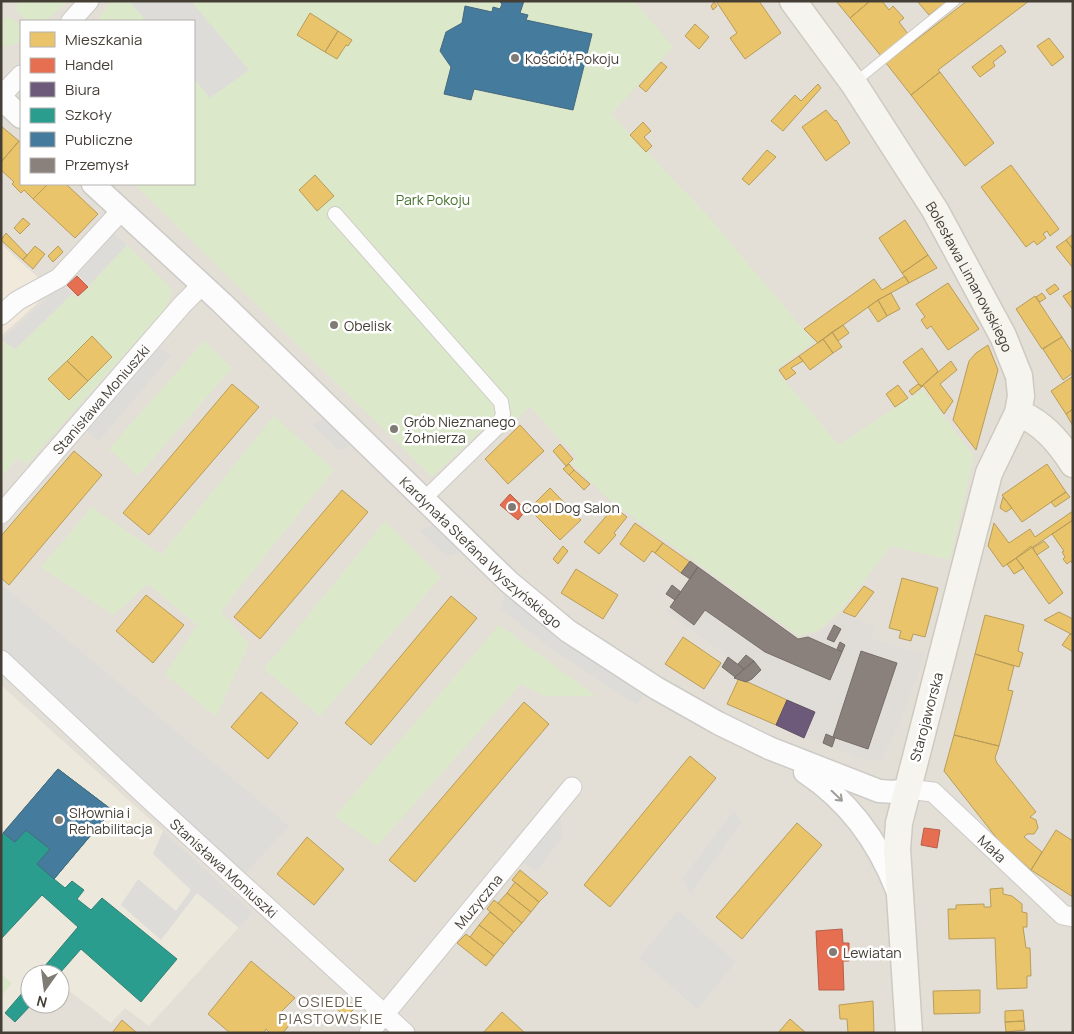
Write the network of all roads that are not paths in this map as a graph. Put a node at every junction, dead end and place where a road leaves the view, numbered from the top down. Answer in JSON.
{"nodes":[{"id":1,"x":89,"y":1,"type":"edge"},
{"id":2,"x":793,"y":1,"type":"edge"},
{"id":3,"x":955,"y":1,"type":"edge"},
{"id":4,"x":72,"y":20,"type":"edge"},
{"id":5,"x":20,"y":76,"type":"edge"},
{"id":6,"x":854,"y":84,"type":"junction"},
{"id":7,"x":1,"y":97,"type":"edge"},
{"id":8,"x":20,"y":116,"type":"edge"},
{"id":9,"x":94,"y":185,"type":"edge"},
{"id":10,"x":121,"y":211,"type":"junction"},
{"id":11,"x":335,"y":214,"type":"dead end"},
{"id":12,"x":202,"y":285,"type":"junction"},
{"id":13,"x":1,"y":315,"type":"edge"},
{"id":14,"x":1018,"y":413,"type":"junction"},
{"id":15,"x":1073,"y":464,"type":"edge"},
{"id":16,"x":424,"y":499,"type":"junction"},
{"id":17,"x":1,"y":514,"type":"edge"},
{"id":18,"x":1,"y":660,"type":"edge"},
{"id":19,"x":769,"y":748,"type":"junction"},
{"id":20,"x":572,"y":786,"type":"dead end"},
{"id":21,"x":907,"y":789,"type":"junction"},
{"id":22,"x":900,"y":900,"type":"junction"},
{"id":23,"x":1073,"y":917,"type":"edge"},
{"id":24,"x":385,"y":1015,"type":"junction"},
{"id":25,"x":369,"y":1033,"type":"edge"},
{"id":26,"x":405,"y":1033,"type":"edge"},
{"id":27,"x":909,"y":1033,"type":"edge"}],
"edges":[{"from":1,"to":4,"type":"street"},
{"from":2,"to":6,"type":"main road","name":"Bolesława Limanowskiego"},
{"from":3,"to":6,"type":"lane"},
{"from":5,"to":7,"type":"street"},
{"from":6,"to":14,"type":"main road","name":"Bolesława Limanowskiego"},
{"from":7,"to":8,"type":"street"},
{"from":9,"to":10,"type":"street","name":"Kardynała Stefana Wyszyńskiego"},
{"from":10,"to":12,"type":"street","name":"Kardynała Stefana Wyszyńskiego"},
{"from":10,"to":13,"type":"street"},
{"from":11,"to":16,"type":"street"},
{"from":12,"to":16,"type":"street","name":"Kardynała Stefana Wyszyńskiego"},
{"from":12,"to":17,"type":"street","name":"Stanisława Moniuszki"},
{"from":14,"to":15,"type":"main road"},
{"from":14,"to":21,"type":"main road","name":"Starojaworska"},
{"from":16,"to":19,"type":"street","name":"Kardynała Stefana Wyszyńskiego"},
{"from":18,"to":24,"type":"street","name":"Stanisława Moniuszki"},
{"from":19,"to":21,"type":"street","name":"Kardynała Stefana Wyszyńskiego"},
{"from":19,"to":22,"type":"street","one_way":true},
{"from":20,"to":24,"type":"street","name":"Muzyczna"},
{"from":21,"to":22,"type":"main road","name":"Starojaworska"},
{"from":21,"to":23,"type":"street","name":"Mała"},
{"from":22,"to":27,"type":"main road","name":"Starojaworska"},
{"from":24,"to":25,"type":"street","name":"Muzyczna"},
{"from":24,"to":26,"type":"street","name":"Stanisława Moniuszki"}]}
